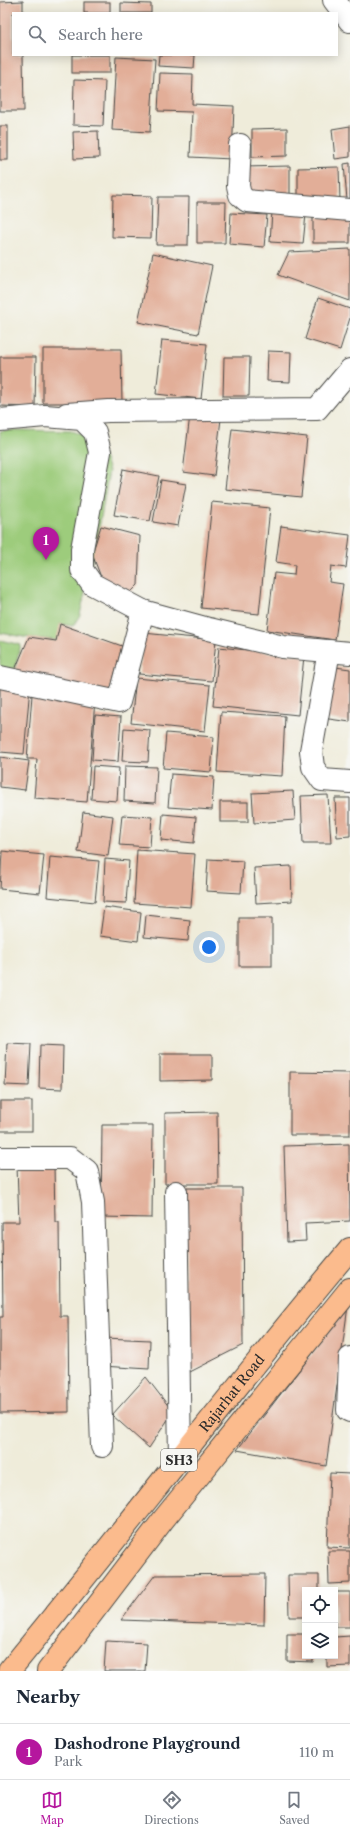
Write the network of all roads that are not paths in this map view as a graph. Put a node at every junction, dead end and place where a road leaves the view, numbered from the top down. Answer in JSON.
{"nodes":[{"id":1,"x":334,"y":0,"type":"edge"},
{"id":2,"x":350,"y":21,"type":"edge"},
{"id":3,"x":240,"y":145,"type":"dead end"},
{"id":4,"x":350,"y":210,"type":"edge"},
{"id":5,"x":350,"y":370,"type":"edge"},
{"id":6,"x":45,"y":416,"type":"junction"},
{"id":7,"x":0,"y":420,"type":"edge"},
{"id":8,"x":143,"y":611,"type":"junction"},
{"id":9,"x":344,"y":650,"type":"edge"},
{"id":10,"x":0,"y":676,"type":"edge"},
{"id":11,"x":350,"y":782,"type":"edge"},
{"id":12,"x":0,"y":1158,"type":"edge"},
{"id":13,"x":176,"y":1192,"type":"dead end"},
{"id":14,"x":350,"y":1248,"type":"edge"},
{"id":15,"x":350,"y":1289,"type":"edge"},
{"id":16,"x":350,"y":1358,"type":"edge"},
{"id":17,"x":350,"y":1411,"type":"edge"},
{"id":18,"x":102,"y":1446,"type":"dead end"},
{"id":19,"x":180,"y":1459,"type":"junction"},
{"id":20,"x":9,"y":1671,"type":"edge"},
{"id":21,"x":48,"y":1671,"type":"edge"}],
"edges":[{"from":1,"to":2,"type":"street"},
{"from":3,"to":4,"type":"street"},
{"from":5,"to":6,"type":"street"},
{"from":6,"to":7,"type":"street"},
{"from":6,"to":8,"type":"street"},
{"from":8,"to":9,"type":"street"},
{"from":8,"to":10,"type":"street"},
{"from":9,"to":11,"type":"street"},
{"from":12,"to":18,"type":"street"},
{"from":13,"to":19,"type":"street"},
{"from":14,"to":19,"type":"main road","name":"Rajarhat Road","number":"SH3"},
{"from":15,"to":21,"type":"main road","name":"Rajarhat Road","number":"SH3"},
{"from":16,"to":17,"type":"street"},
{"from":19,"to":20,"type":"main road","name":"Rajarhat Road","number":"SH3"}]}
